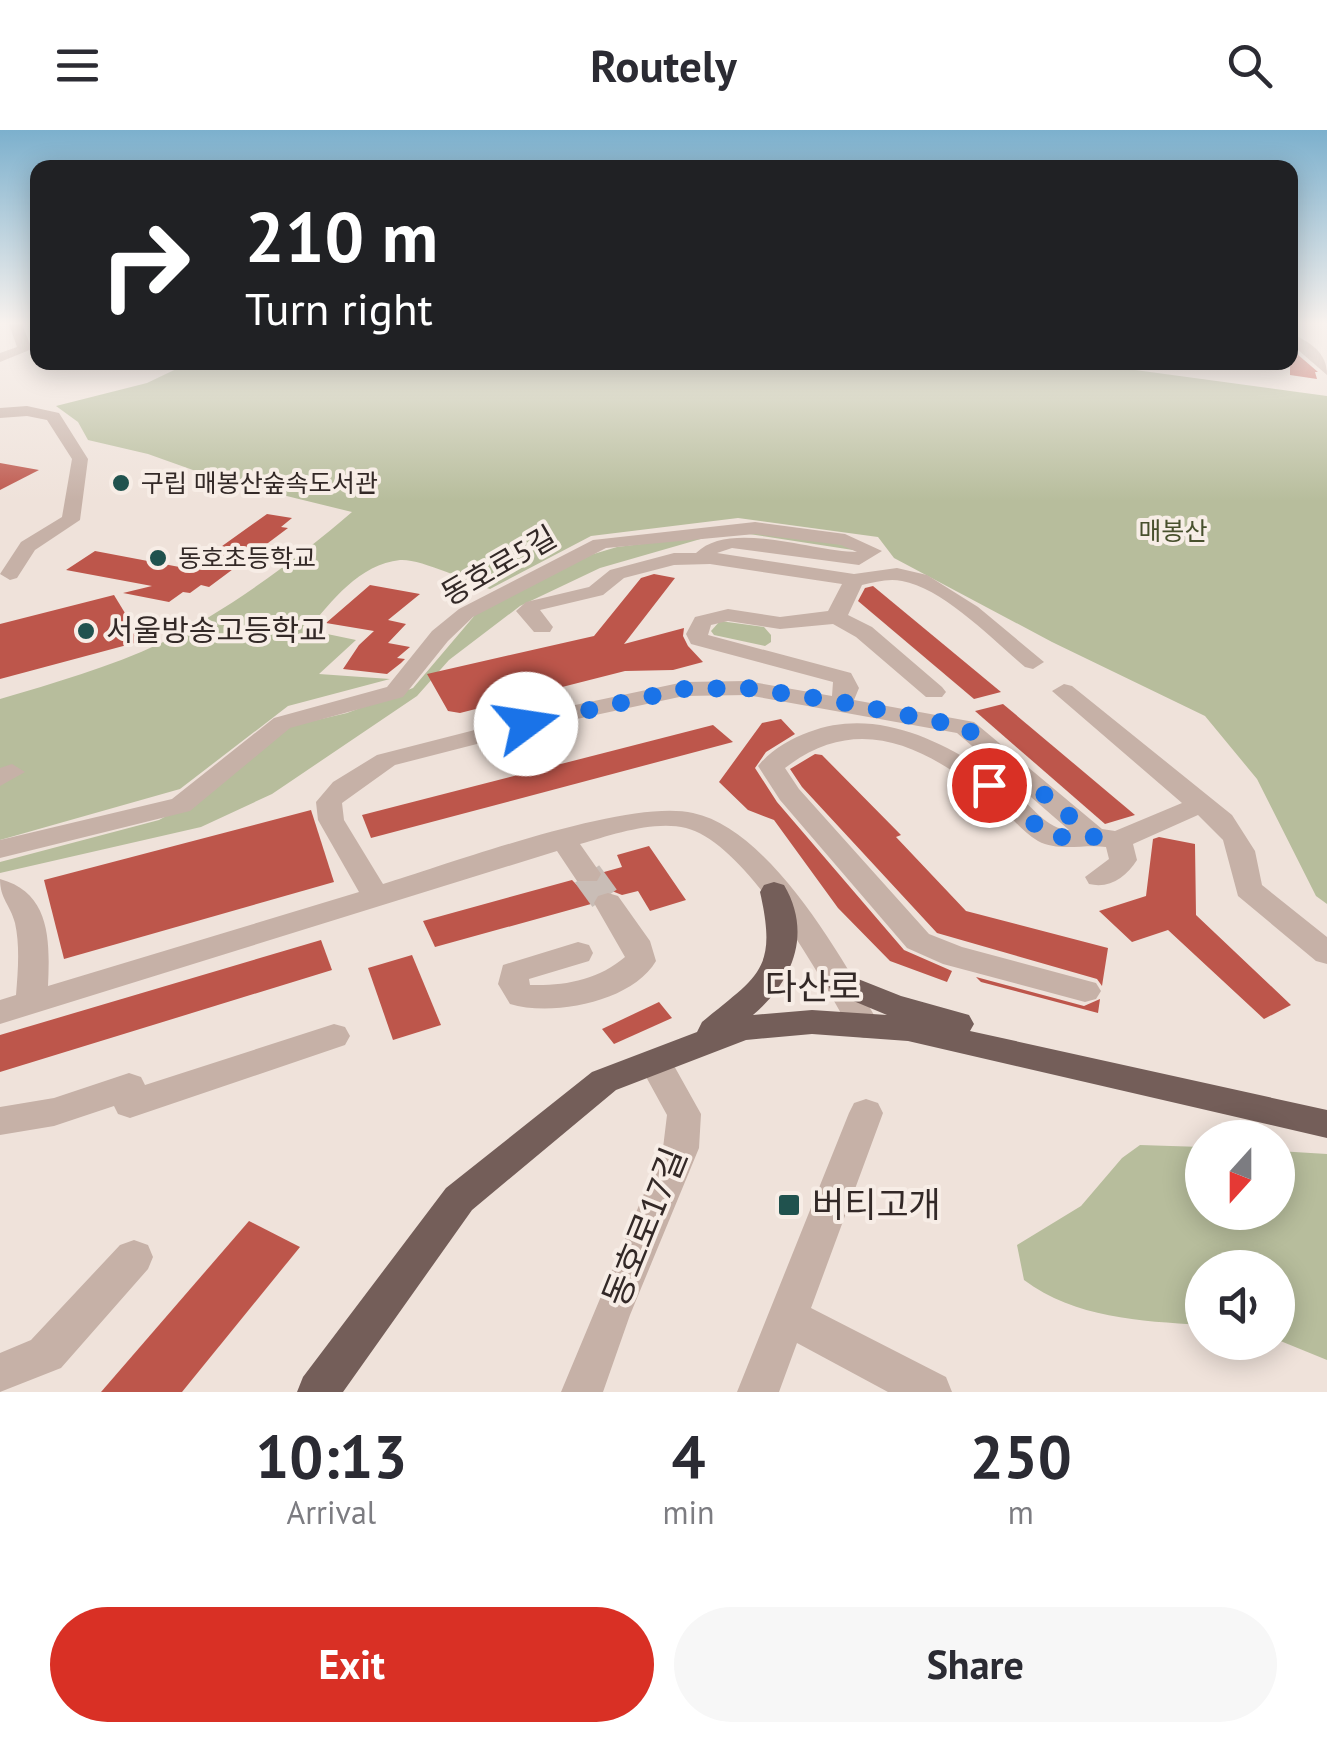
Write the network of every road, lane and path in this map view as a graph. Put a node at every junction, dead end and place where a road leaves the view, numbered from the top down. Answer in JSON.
{"nodes":[{"id":1,"x":0,"y":413,"type":"edge"},
{"id":2,"x":710,"y":558,"type":"junction"},
{"id":3,"x":10,"y":574,"type":"dead end"},
{"id":4,"x":850,"y":581,"type":"junction"},
{"id":5,"x":836,"y":616,"type":"junction"},
{"id":6,"x":542,"y":627,"type":"dead end"},
{"id":7,"x":1033,"y":662,"type":"dead end"},
{"id":8,"x":1064,"y":691,"type":"dead end"},
{"id":9,"x":934,"y":692,"type":"dead end"},
{"id":10,"x":841,"y":702,"type":"junction"},
{"id":11,"x":1200,"y":805,"type":"junction"},
{"id":12,"x":1106,"y":838,"type":"junction"},
{"id":13,"x":564,"y":840,"type":"junction"},
{"id":14,"x":0,"y":849,"type":"edge"},
{"id":15,"x":587,"y":874,"type":"tunnel mouth"},
{"id":16,"x":1099,"y":876,"type":"dead end"},
{"id":17,"x":0,"y":889,"type":"edge"},
{"id":18,"x":774,"y":892,"type":"junction"},
{"id":19,"x":376,"y":897,"type":"junction"},
{"id":20,"x":608,"y":904,"type":"tunnel mouth"},
{"id":21,"x":578,"y":952,"type":"dead end"},
{"id":22,"x":1327,"y":953,"type":"edge"},
{"id":23,"x":843,"y":984,"type":"junction"},
{"id":24,"x":1085,"y":991,"type":"dead end"},
{"id":25,"x":32,"y":1003,"type":"junction"},
{"id":26,"x":0,"y":1012,"type":"edge"},
{"id":27,"x":864,"y":1026,"type":"junction"},
{"id":28,"x":334,"y":1036,"type":"dead end"},
{"id":29,"x":700,"y":1042,"type":"junction"},
{"id":30,"x":656,"y":1064,"type":"junction"},
{"id":31,"x":1075,"y":1066,"type":"junction"},
{"id":32,"x":866,"y":1114,"type":"dead end"},
{"id":33,"x":0,"y":1121,"type":"edge"},
{"id":34,"x":1327,"y":1124,"type":"edge"},
{"id":35,"x":134,"y":1257,"type":"dead end"},
{"id":36,"x":786,"y":1316,"type":"junction"},
{"id":37,"x":0,"y":1374,"type":"edge"},
{"id":38,"x":318,"y":1392,"type":"edge"},
{"id":39,"x":582,"y":1392,"type":"edge"},
{"id":40,"x":758,"y":1392,"type":"edge"},
{"id":41,"x":931,"y":1392,"type":"edge"}],
"edges":[{"from":1,"to":3,"type":"street"},
{"from":2,"to":4,"type":"street"},
{"from":2,"to":6,"type":"street"},
{"from":2,"to":14,"type":"street","name":"동호로5길"},
{"from":4,"to":5,"type":"street"},
{"from":4,"to":7,"type":"street"},
{"from":5,"to":9,"type":"street"},
{"from":5,"to":10,"type":"street"},
{"from":8,"to":11,"type":"street"},
{"from":10,"to":12,"type":"street"},
{"from":10,"to":19,"type":"street"},
{"from":11,"to":12,"type":"street"},
{"from":11,"to":22,"type":"street"},
{"from":12,"to":16,"type":"street"},
{"from":12,"to":24,"type":"street"},
{"from":13,"to":15,"type":"street"},
{"from":13,"to":18,"type":"street"},
{"from":13,"to":19,"type":"street"},
{"from":17,"to":25,"type":"street"},
{"from":18,"to":23,"type":"street"},
{"from":18,"to":29,"type":"main road"},
{"from":19,"to":25,"type":"street"},
{"from":20,"to":21,"type":"street"},
{"from":23,"to":27,"type":"street"},
{"from":23,"to":31,"type":"main road"},
{"from":25,"to":26,"type":"street"},
{"from":27,"to":29,"type":"main road","name":"다산로"},
{"from":27,"to":31,"type":"main road","name":"다산로"},
{"from":28,"to":33,"type":"street"},
{"from":29,"to":30,"type":"main road","name":"다산로"},
{"from":30,"to":38,"type":"main road","name":"다산로"},
{"from":30,"to":39,"type":"street","name":"동호로17길"},
{"from":31,"to":34,"type":"main road","name":"다산로"},
{"from":32,"to":36,"type":"street"},
{"from":35,"to":37,"type":"street"},
{"from":36,"to":40,"type":"street"},
{"from":36,"to":41,"type":"street"}]}
